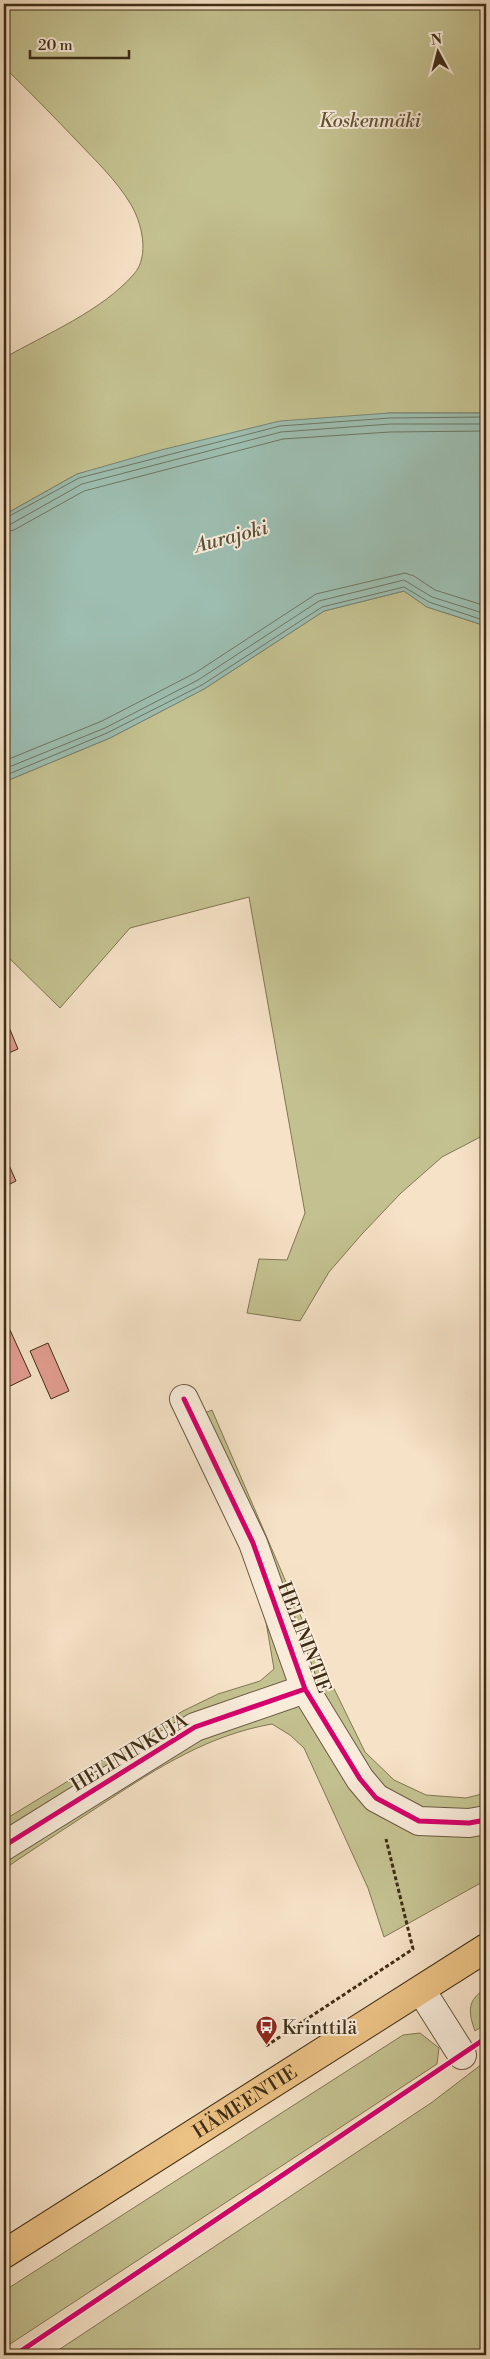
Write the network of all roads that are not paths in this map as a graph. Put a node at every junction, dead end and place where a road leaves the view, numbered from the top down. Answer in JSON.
{"nodes":[{"id":1,"x":184,"y":1399,"type":"dead end"},
{"id":2,"x":305,"y":1689,"type":"junction"},
{"id":3,"x":486,"y":1820,"type":"edge"},
{"id":4,"x":4,"y":1846,"type":"edge"},
{"id":5,"x":486,"y":1948,"type":"edge"},
{"id":6,"x":421,"y":1990,"type":"junction"},
{"id":7,"x":462,"y":2055,"type":"dead end"},
{"id":8,"x":4,"y":2254,"type":"edge"}],
"edges":[{"from":1,"to":2,"type":"street","name":"HELININTIE"},
{"from":2,"to":3,"type":"street","name":"HELININTIE"},
{"from":2,"to":4,"type":"street","name":"HELININKUJA"},
{"from":5,"to":6,"type":"highway","name":"HÄMEENTIE"},
{"from":6,"to":7,"type":"street"},
{"from":6,"to":8,"type":"highway","name":"HÄMEENTIE"}]}
